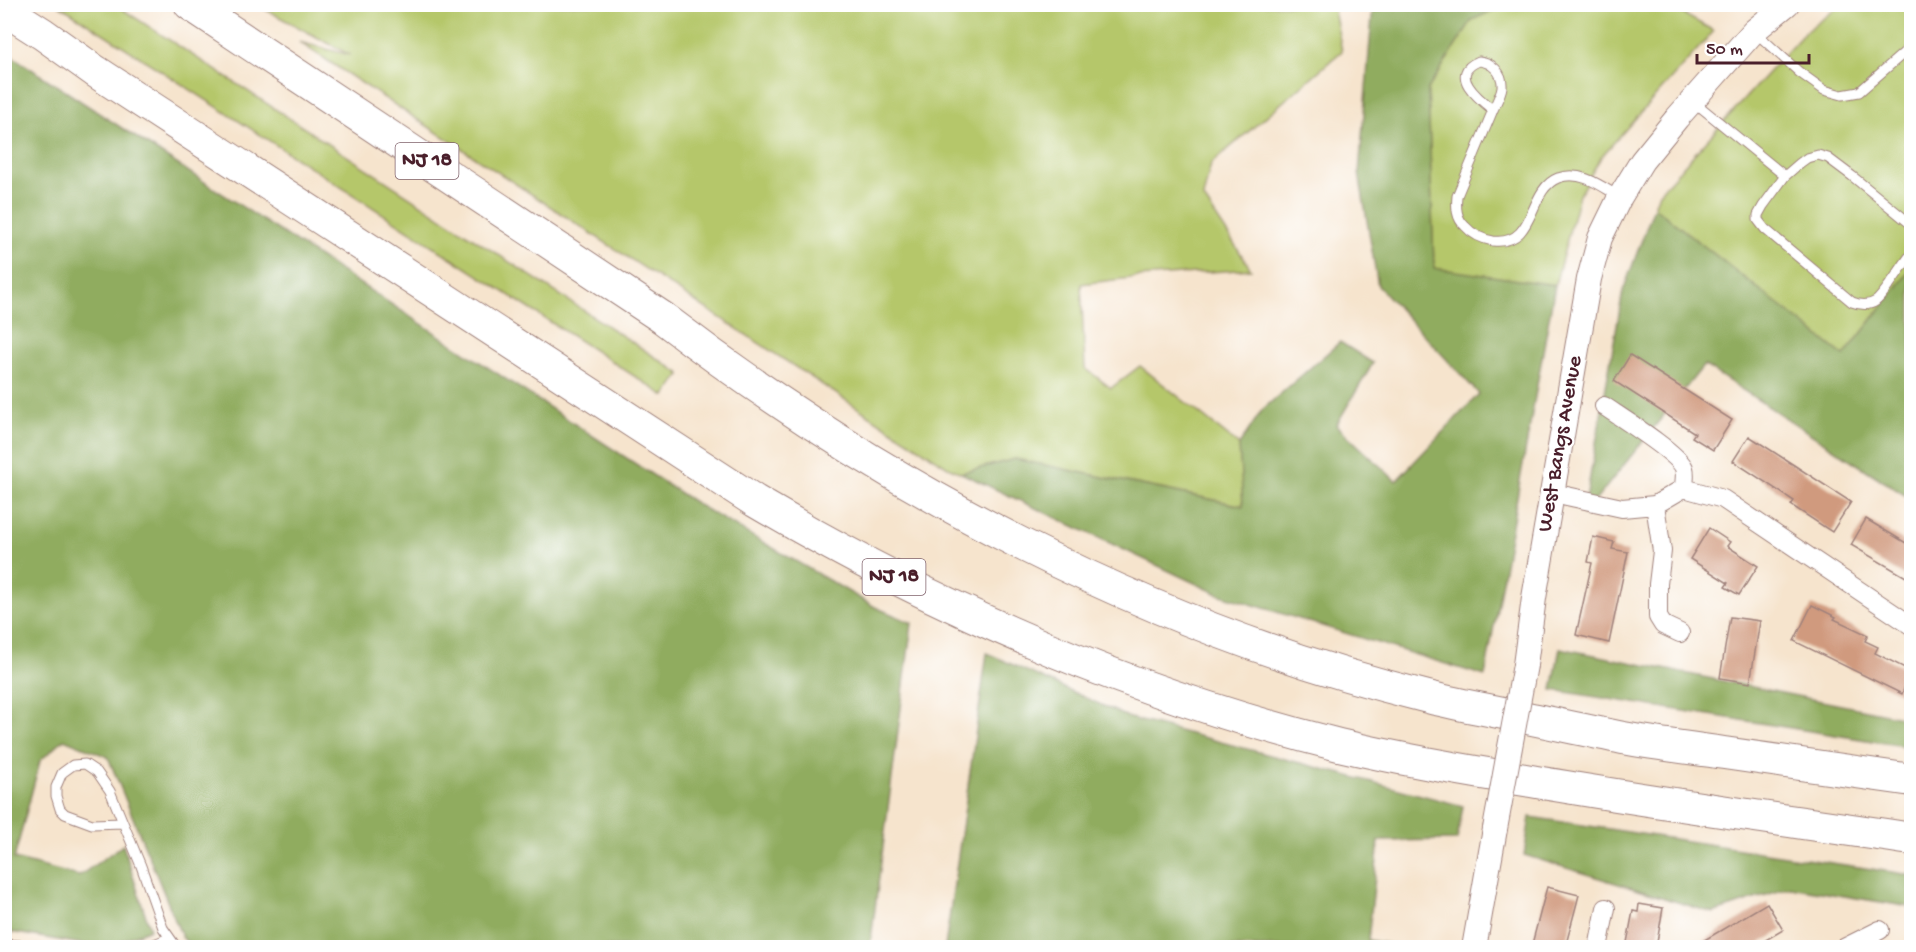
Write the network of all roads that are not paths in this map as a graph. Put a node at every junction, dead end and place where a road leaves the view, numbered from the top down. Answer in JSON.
{"nodes":[{"id":1,"x":190,"y":4,"type":"edge"},
{"id":2,"x":1787,"y":4,"type":"edge"},
{"id":3,"x":4,"y":9,"type":"edge"},
{"id":4,"x":4,"y":24,"type":"edge"},
{"id":5,"x":1754,"y":32,"type":"junction"},
{"id":6,"x":1906,"y":51,"type":"dead end"},
{"id":7,"x":95,"y":71,"type":"junction"},
{"id":8,"x":1693,"y":101,"type":"junction"},
{"id":9,"x":1493,"y":110,"type":"junction"},
{"id":10,"x":1785,"y":176,"type":"junction"},
{"id":11,"x":1620,"y":197,"type":"junction"},
{"id":12,"x":1911,"y":225,"type":"edge"},
{"id":13,"x":1911,"y":253,"type":"edge"},
{"id":14,"x":1604,"y":406,"type":"dead end"},
{"id":15,"x":1684,"y":488,"type":"junction"},
{"id":16,"x":1553,"y":493,"type":"junction"},
{"id":17,"x":1655,"y":505,"type":"junction"},
{"id":18,"x":1911,"y":626,"type":"edge"},
{"id":19,"x":1680,"y":633,"type":"dead end"},
{"id":20,"x":1911,"y":780,"type":"edge"},
{"id":21,"x":123,"y":823,"type":"junction"},
{"id":22,"x":1911,"y":838,"type":"edge"},
{"id":23,"x":1606,"y":908,"type":"dead end"},
{"id":24,"x":1880,"y":930,"type":"dead end"},
{"id":25,"x":169,"y":938,"type":"junction"},
{"id":26,"x":4,"y":944,"type":"edge"},
{"id":27,"x":64,"y":948,"type":"edge"},
{"id":28,"x":144,"y":948,"type":"edge"},
{"id":29,"x":177,"y":948,"type":"edge"},
{"id":30,"x":1474,"y":948,"type":"edge"},
{"id":31,"x":1598,"y":948,"type":"edge"},
{"id":32,"x":1844,"y":948,"type":"edge"}],
"edges":[{"from":1,"to":20,"type":"highway","number":"NJ 18"},
{"from":2,"to":5,"type":"street","name":"West Bangs Avenue"},
{"from":3,"to":7,"type":"highway","number":"NJ 18"},
{"from":4,"to":7,"type":"highway"},
{"from":5,"to":6,"type":"lane"},
{"from":5,"to":8,"type":"street","name":"West Bangs Avenue"},
{"from":7,"to":22,"type":"highway","number":"NJ 18"},
{"from":8,"to":10,"type":"lane"},
{"from":8,"to":11,"type":"street","name":"West Bangs Avenue"},
{"from":9,"to":9,"type":"lane"},
{"from":9,"to":11,"type":"lane"},
{"from":10,"to":12,"type":"lane"},
{"from":10,"to":13,"type":"lane"},
{"from":11,"to":16,"type":"street","name":"West Bangs Avenue"},
{"from":14,"to":15,"type":"street"},
{"from":15,"to":17,"type":"street"},
{"from":15,"to":18,"type":"street"},
{"from":16,"to":17,"type":"street"},
{"from":16,"to":30,"type":"street","name":"West Bangs Avenue","bridge":true},
{"from":17,"to":19,"type":"street"},
{"from":21,"to":21,"type":"lane"},
{"from":21,"to":25,"type":"lane"},
{"from":23,"to":31,"type":"street"},
{"from":24,"to":32,"type":"street"},
{"from":25,"to":28,"type":"lane"},
{"from":25,"to":29,"type":"lane"},
{"from":26,"to":27,"type":"lane"}]}
